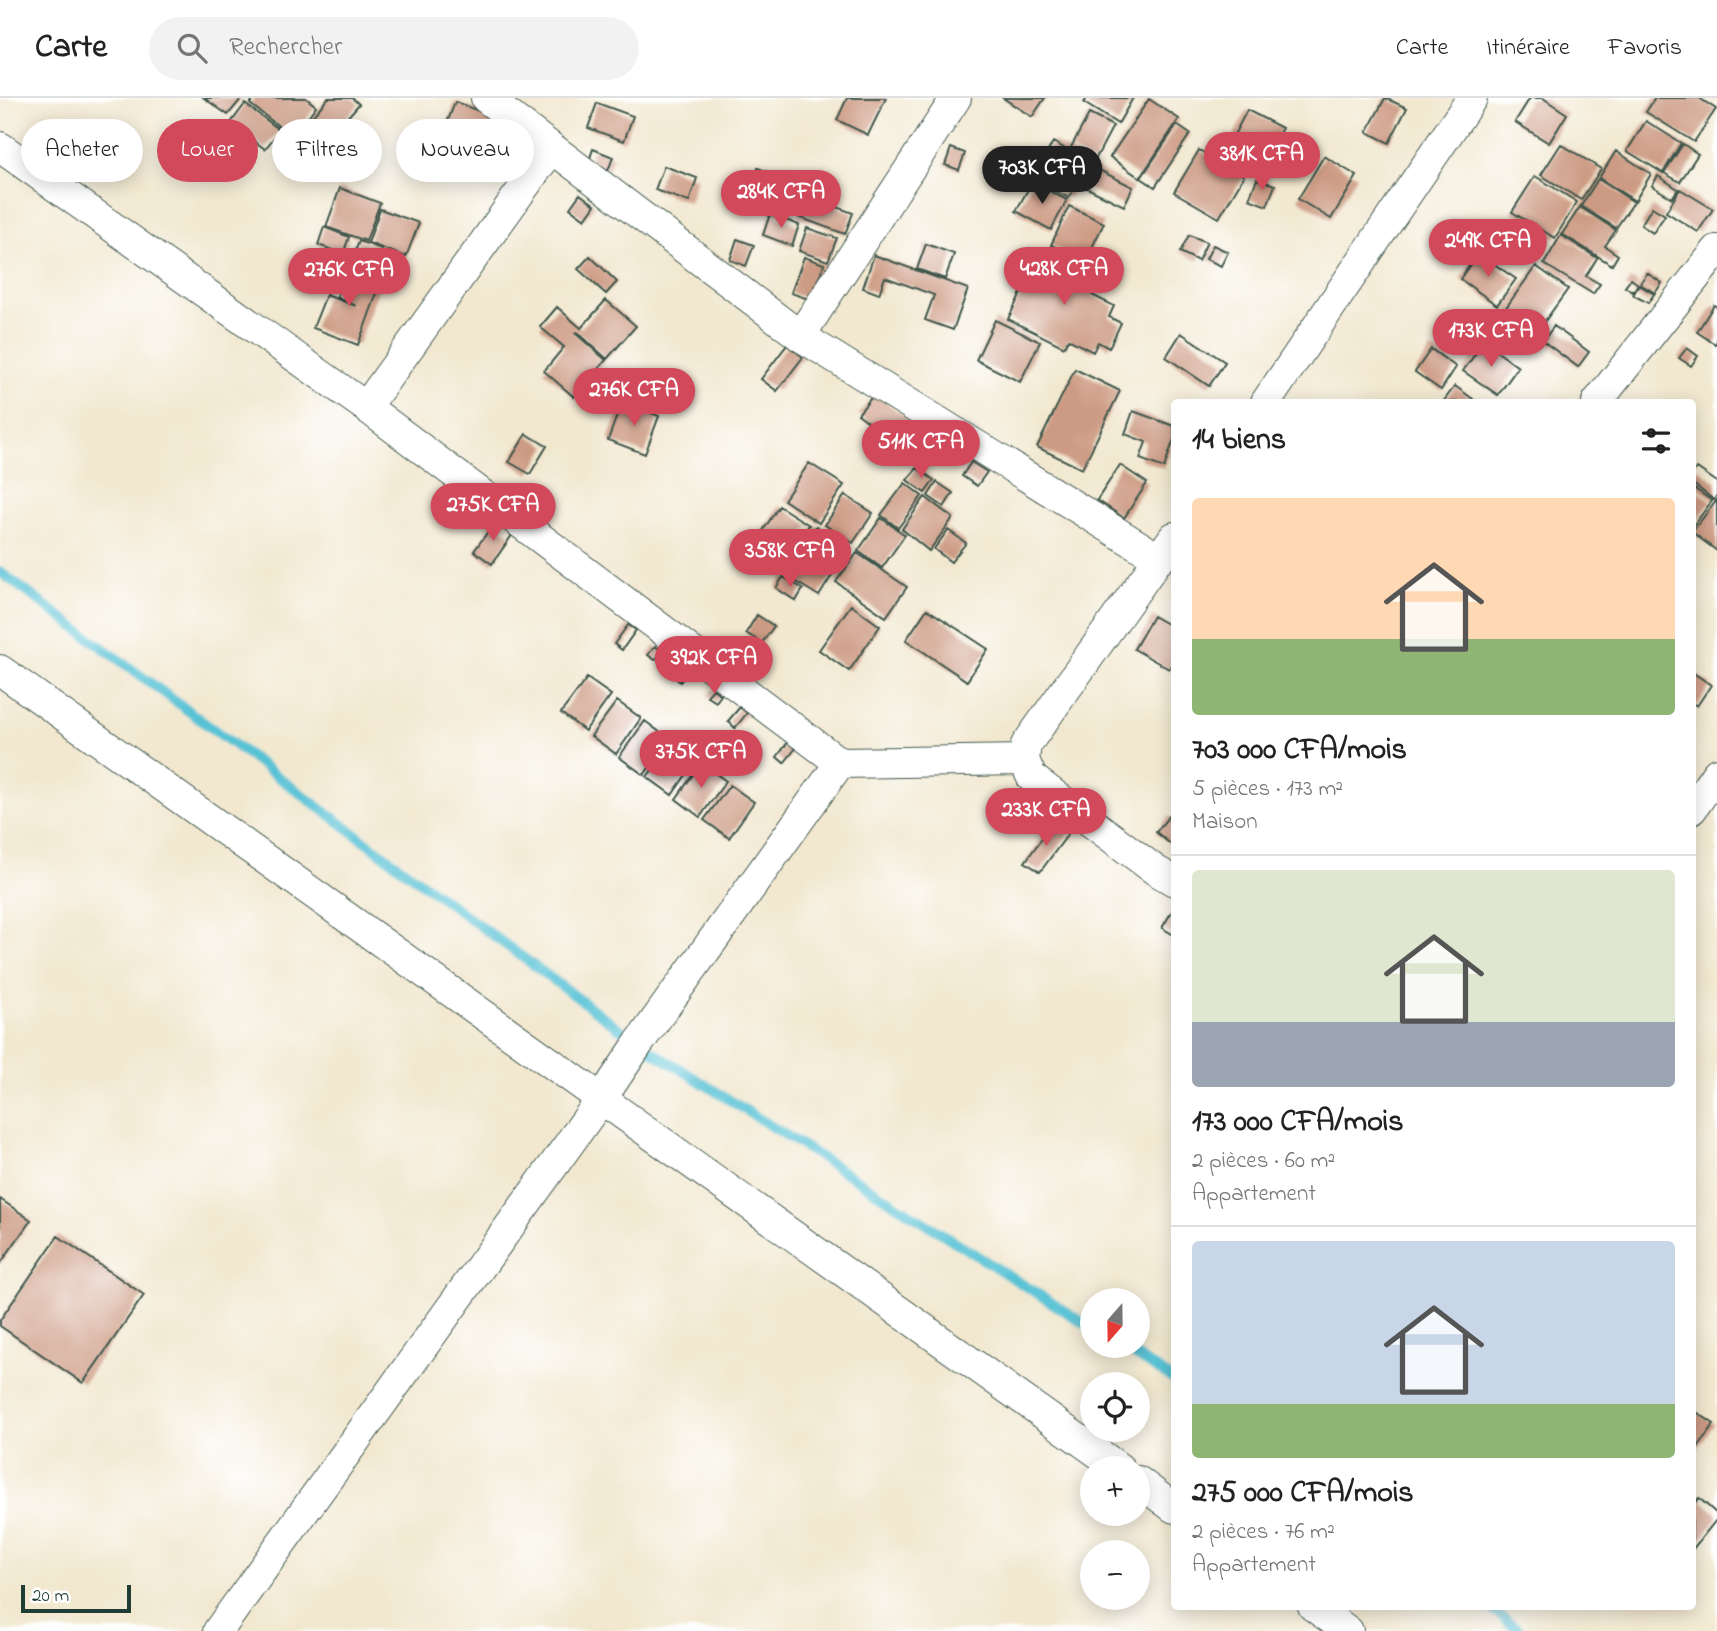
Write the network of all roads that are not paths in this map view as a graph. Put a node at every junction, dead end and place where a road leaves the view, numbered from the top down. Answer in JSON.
{"nodes":[{"id":1,"x":486,"y":98,"type":"edge"},
{"id":2,"x":956,"y":98,"type":"edge"},
{"id":3,"x":1472,"y":98,"type":"edge"},
{"id":4,"x":0,"y":147,"type":"edge"},
{"id":5,"x":552,"y":148,"type":"junction"},
{"id":6,"x":1717,"y":250,"type":"edge"},
{"id":7,"x":800,"y":336,"type":"junction"},
{"id":8,"x":1268,"y":399,"type":"edge"},
{"id":9,"x":1599,"y":399,"type":"edge"},
{"id":10,"x":366,"y":407,"type":"junction"},
{"id":11,"x":1167,"y":548,"type":"edge"},
{"id":12,"x":0,"y":670,"type":"edge"},
{"id":13,"x":1024,"y":760,"type":"junction"},
{"id":14,"x":840,"y":763,"type":"junction"},
{"id":15,"x":1717,"y":774,"type":"edge"},
{"id":16,"x":1696,"y":803,"type":"edge"},
{"id":17,"x":1171,"y":879,"type":"edge"},
{"id":18,"x":601,"y":1098,"type":"junction"},
{"id":19,"x":1102,"y":1456,"type":"edge"},
{"id":20,"x":1150,"y":1490,"type":"edge"},
{"id":21,"x":1171,"y":1505,"type":"edge"},
{"id":22,"x":1319,"y":1610,"type":"edge"},
{"id":23,"x":218,"y":1631,"type":"edge"},
{"id":24,"x":1348,"y":1631,"type":"edge"}],
"edges":[{"from":1,"to":5,"type":"street"},
{"from":2,"to":7,"type":"street"},
{"from":3,"to":8,"type":"street"},
{"from":4,"to":10,"type":"street"},
{"from":5,"to":7,"type":"street"},
{"from":5,"to":10,"type":"street"},
{"from":6,"to":9,"type":"street"},
{"from":7,"to":11,"type":"street"},
{"from":10,"to":14,"type":"street"},
{"from":11,"to":13,"type":"street"},
{"from":12,"to":18,"type":"street"},
{"from":13,"to":14,"type":"street"},
{"from":13,"to":17,"type":"street"},
{"from":14,"to":18,"type":"street"},
{"from":15,"to":16,"type":"street"},
{"from":18,"to":19,"type":"street"},
{"from":18,"to":23,"type":"street"},
{"from":20,"to":21,"type":"street"},
{"from":22,"to":24,"type":"street"}]}
